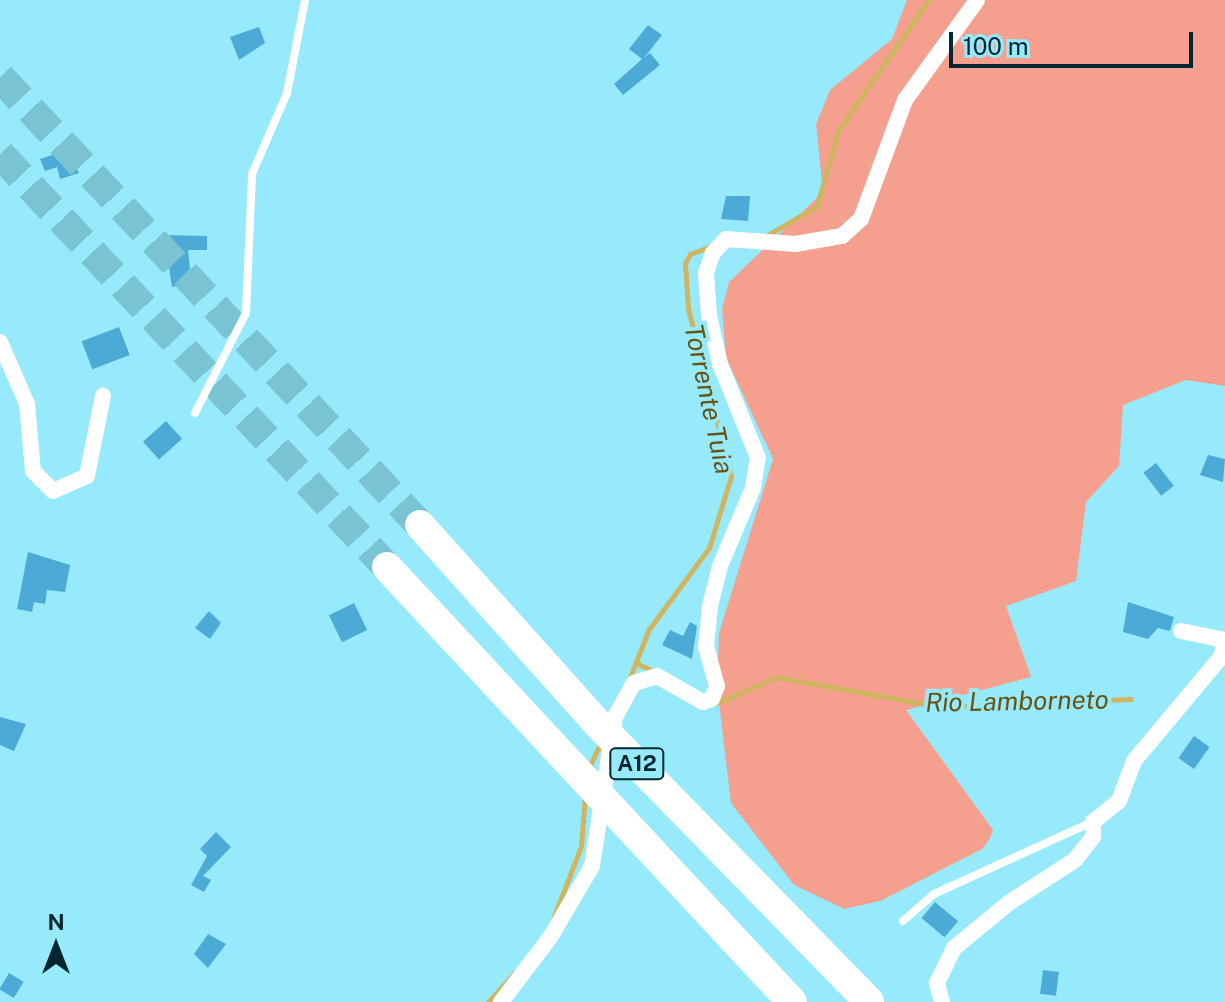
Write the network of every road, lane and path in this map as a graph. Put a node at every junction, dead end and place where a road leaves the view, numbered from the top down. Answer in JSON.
{"nodes":[{"id":1,"x":305,"y":0,"type":"edge"},
{"id":2,"x":977,"y":0,"type":"edge"},
{"id":3,"x":0,"y":342,"type":"edge"},
{"id":4,"x":103,"y":396,"type":"dead end"},
{"id":5,"x":195,"y":413,"type":"dead end"},
{"id":6,"x":428,"y":534,"type":"tunnel mouth"},
{"id":7,"x":387,"y":567,"type":"tunnel mouth"},
{"id":8,"x":1181,"y":631,"type":"dead end"},
{"id":9,"x":1225,"y":641,"type":"edge"},
{"id":10,"x":1093,"y":822,"type":"junction"},
{"id":11,"x":903,"y":921,"type":"dead end"},
{"id":12,"x":501,"y":1002,"type":"edge"},
{"id":13,"x":792,"y":1002,"type":"edge"},
{"id":14,"x":869,"y":1002,"type":"edge"},
{"id":15,"x":942,"y":1002,"type":"edge"}],
"edges":[{"from":1,"to":5,"type":"lane"},
{"from":2,"to":12,"type":"street"},
{"from":3,"to":4,"type":"street"},
{"from":6,"to":14,"type":"highway","number":"A12"},
{"from":7,"to":13,"type":"highway","number":"A12"},
{"from":8,"to":9,"type":"street"},
{"from":9,"to":10,"type":"street"},
{"from":10,"to":11,"type":"lane"},
{"from":10,"to":15,"type":"street"}]}
